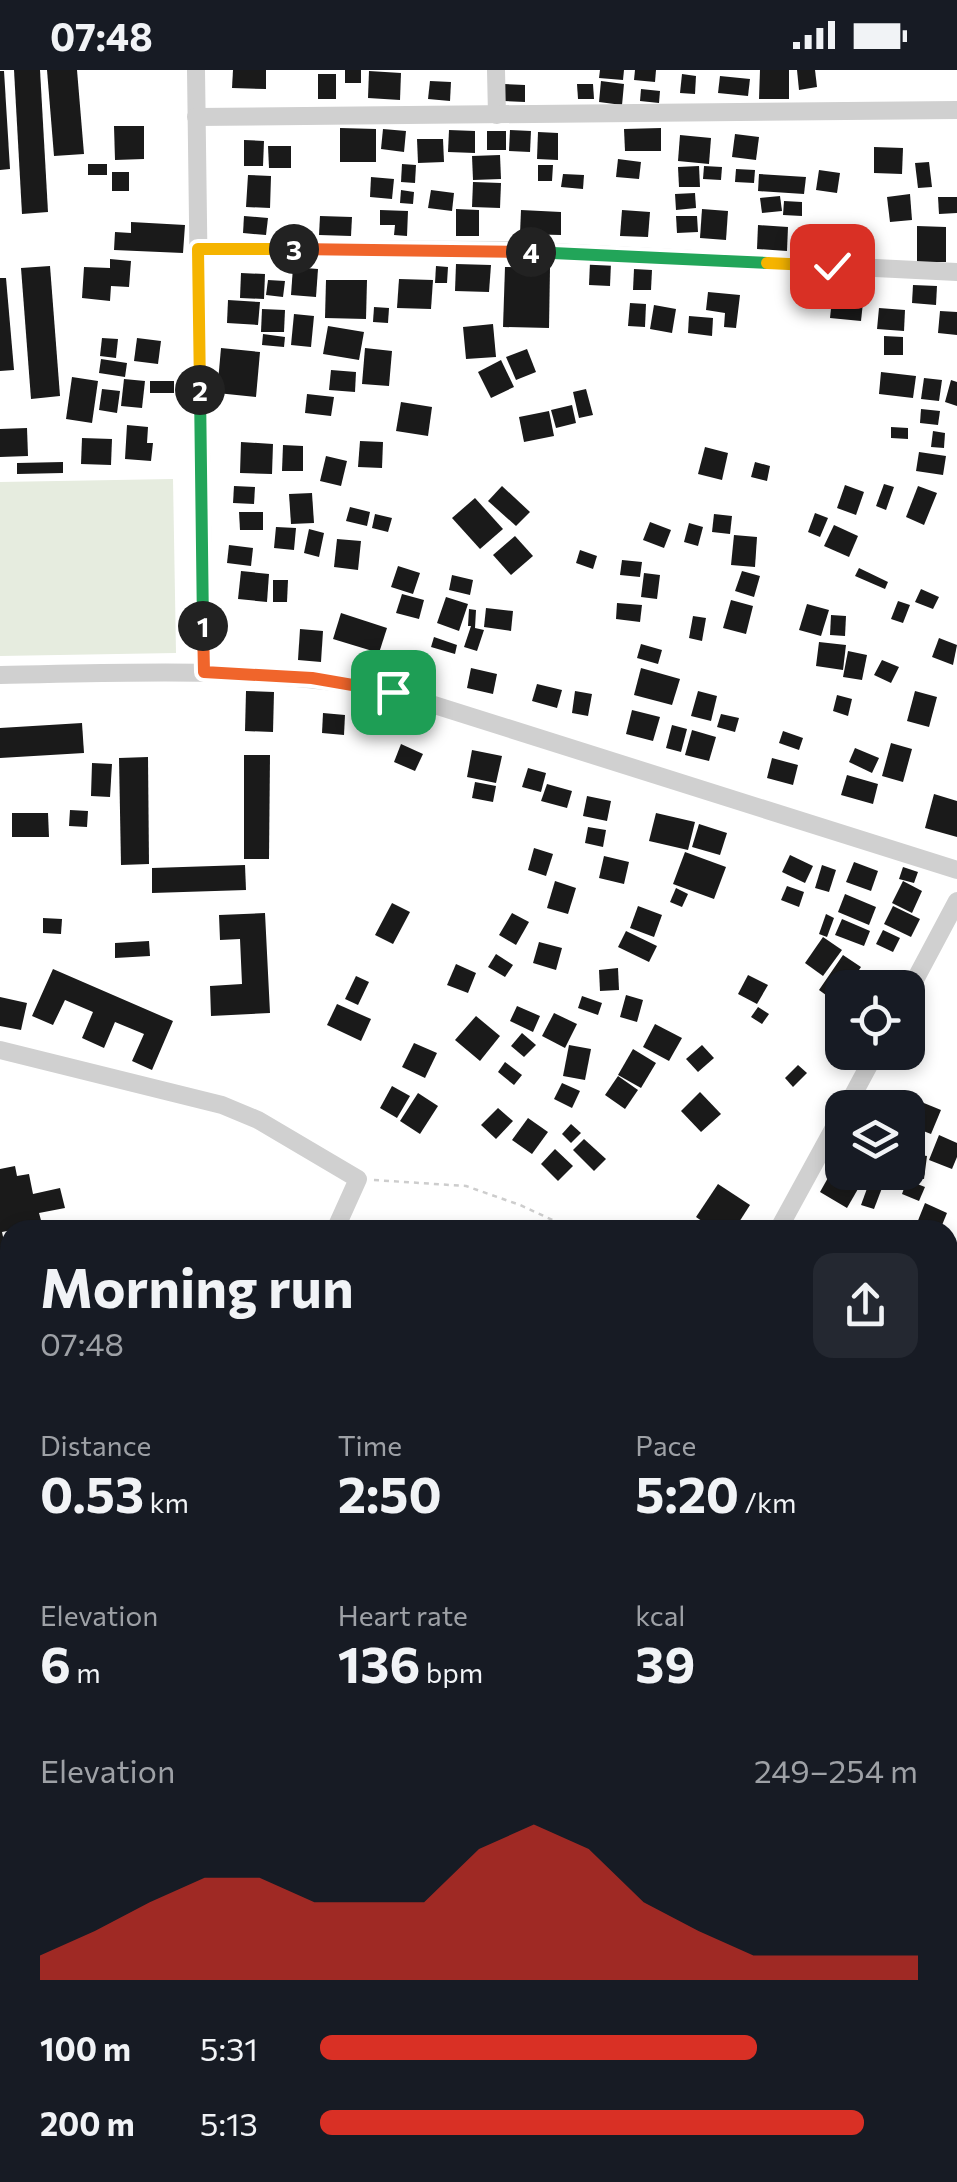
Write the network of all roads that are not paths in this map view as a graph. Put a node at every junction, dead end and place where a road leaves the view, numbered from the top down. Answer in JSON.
{"nodes":[{"id":1,"x":196,"y":70,"type":"edge"},
{"id":2,"x":496,"y":70,"type":"edge"},
{"id":3,"x":957,"y":110,"type":"edge"},
{"id":4,"x":497,"y":116,"type":"junction"},
{"id":5,"x":196,"y":118,"type":"junction"},
{"id":6,"x":198,"y":249,"type":"junction"},
{"id":7,"x":957,"y":272,"type":"edge"},
{"id":8,"x":204,"y":672,"type":"junction"},
{"id":9,"x":0,"y":675,"type":"edge"},
{"id":10,"x":957,"y":870,"type":"edge"},
{"id":11,"x":957,"y":901,"type":"edge"},
{"id":12,"x":920,"y":970,"type":"edge"},
{"id":13,"x":0,"y":1050,"type":"edge"},
{"id":14,"x":825,"y":1145,"type":"edge"},
{"id":15,"x":340,"y":1220,"type":"edge"},
{"id":16,"x":784,"y":1220,"type":"edge"}],
"edges":[{"from":1,"to":5,"type":"street"},
{"from":2,"to":4,"type":"street"},
{"from":3,"to":4,"type":"street"},
{"from":4,"to":5,"type":"street"},
{"from":5,"to":6,"type":"street"},
{"from":6,"to":7,"type":"street"},
{"from":6,"to":8,"type":"street"},
{"from":8,"to":9,"type":"street"},
{"from":8,"to":10,"type":"street"},
{"from":11,"to":12,"type":"street"},
{"from":13,"to":15,"type":"street"},
{"from":14,"to":16,"type":"street"}]}
